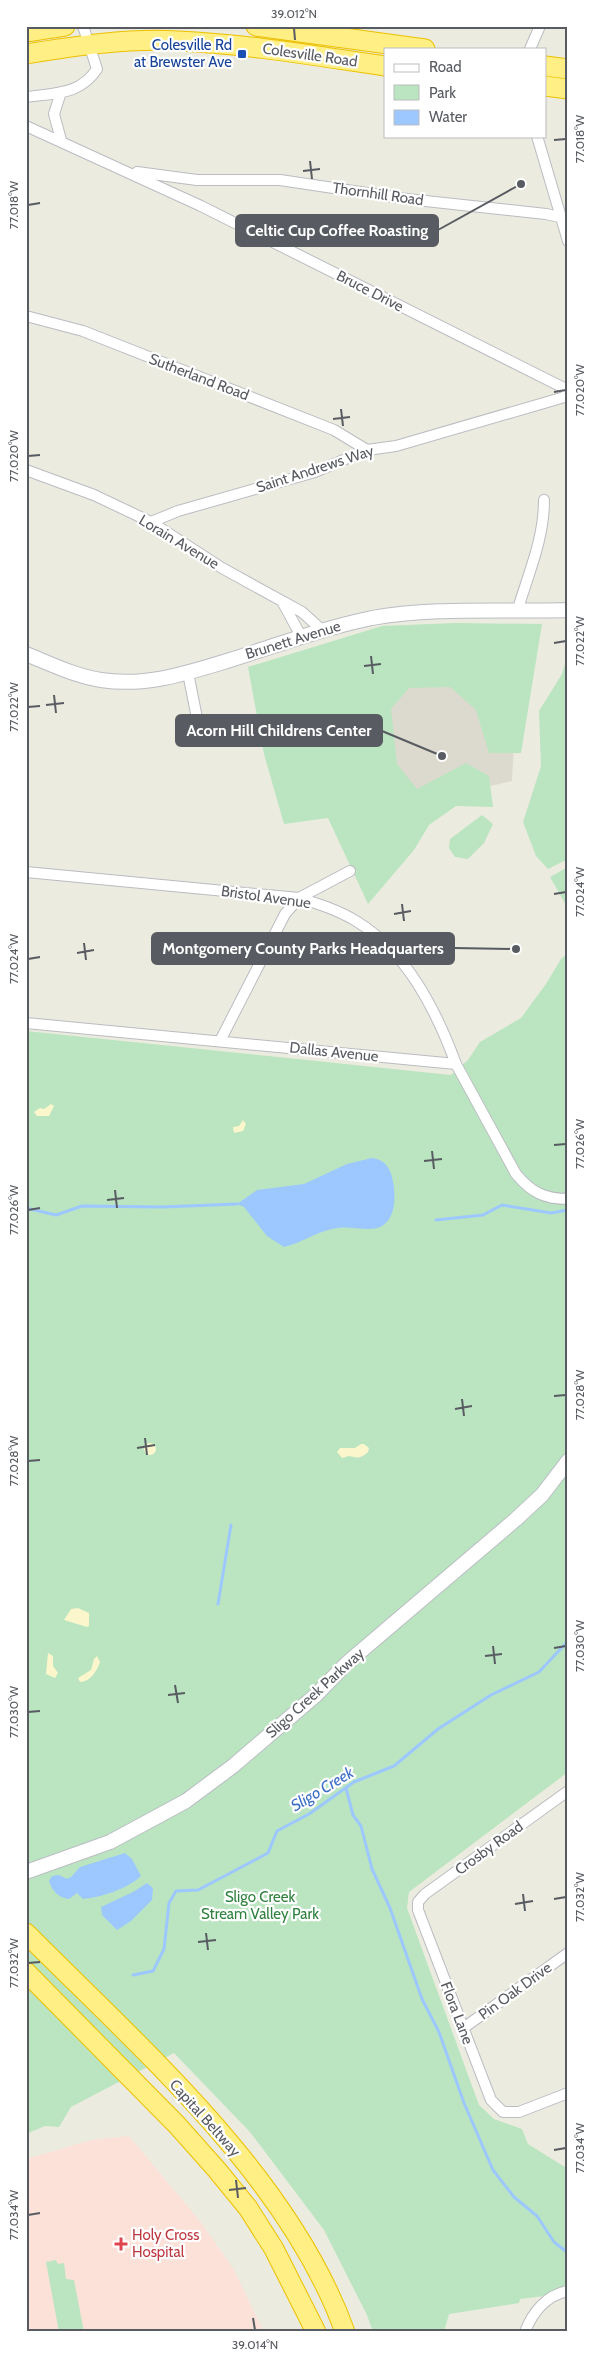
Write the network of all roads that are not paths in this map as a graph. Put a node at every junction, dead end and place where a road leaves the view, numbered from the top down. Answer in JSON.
{"nodes":[{"id":1,"x":66,"y":26,"type":"edge"},
{"id":2,"x":83,"y":26,"type":"edge"},
{"id":3,"x":256,"y":26,"type":"edge"},
{"id":4,"x":540,"y":26,"type":"edge"},
{"id":5,"x":47,"y":28,"type":"edge"},
{"id":6,"x":324,"y":30,"type":"edge"},
{"id":7,"x":26,"y":32,"type":"edge"},
{"id":8,"x":88,"y":45,"type":"junction"},
{"id":9,"x":420,"y":48,"type":"edge"},
{"id":10,"x":530,"y":48,"type":"edge"},
{"id":11,"x":26,"y":54,"type":"edge"},
{"id":12,"x":323,"y":57,"type":"junction"},
{"id":13,"x":384,"y":66,"type":"edge"},
{"id":14,"x":546,"y":66,"type":"edge"},
{"id":15,"x":568,"y":69,"type":"edge"},
{"id":16,"x":546,"y":86,"type":"edge"},
{"id":17,"x":568,"y":89,"type":"edge"},
{"id":18,"x":61,"y":92,"type":"junction"},
{"id":19,"x":26,"y":97,"type":"edge"},
{"id":20,"x":26,"y":126,"type":"edge"},
{"id":21,"x":539,"y":138,"type":"edge"},
{"id":22,"x":61,"y":140,"type":"junction"},
{"id":23,"x":127,"y":170,"type":"junction"},
{"id":24,"x":177,"y":177,"type":"junction"},
{"id":25,"x":173,"y":192,"type":"junction"},
{"id":26,"x":564,"y":219,"type":"edge"},
{"id":27,"x":568,"y":241,"type":"edge"},
{"id":28,"x":26,"y":316,"type":"edge"},
{"id":29,"x":568,"y":390,"type":"edge"},
{"id":30,"x":568,"y":396,"type":"edge"},
{"id":31,"x":367,"y":450,"type":"junction"},
{"id":32,"x":26,"y":470,"type":"edge"},
{"id":33,"x":544,"y":500,"type":"dead end"},
{"id":34,"x":151,"y":522,"type":"junction"},
{"id":35,"x":281,"y":600,"type":"junction"},
{"id":36,"x":568,"y":610,"type":"edge"},
{"id":37,"x":517,"y":612,"type":"junction"},
{"id":38,"x":323,"y":631,"type":"junction"},
{"id":39,"x":302,"y":638,"type":"junction"},
{"id":40,"x":26,"y":654,"type":"edge"},
{"id":41,"x":188,"y":673,"type":"junction"},
{"id":42,"x":200,"y":733,"type":"dead end"},
{"id":43,"x":350,"y":871,"type":"dead end"},
{"id":44,"x":26,"y":872,"type":"edge"},
{"id":45,"x":299,"y":898,"type":"junction"},
{"id":46,"x":26,"y":1023,"type":"edge"},
{"id":47,"x":220,"y":1041,"type":"junction"},
{"id":48,"x":456,"y":1064,"type":"junction"},
{"id":49,"x":568,"y":1199,"type":"edge"},
{"id":50,"x":568,"y":1461,"type":"edge"},
{"id":51,"x":568,"y":1791,"type":"edge"},
{"id":52,"x":26,"y":1872,"type":"edge"},
{"id":53,"x":418,"y":1910,"type":"joint"},
{"id":54,"x":26,"y":1933,"type":"edge"},
{"id":55,"x":568,"y":1953,"type":"edge"},
{"id":56,"x":26,"y":1972,"type":"edge"},
{"id":57,"x":462,"y":2028,"type":"junction"},
{"id":58,"x":568,"y":2093,"type":"edge"},
{"id":59,"x":568,"y":2291,"type":"edge"},
{"id":60,"x":316,"y":2332,"type":"edge"},
{"id":61,"x":345,"y":2332,"type":"edge"},
{"id":62,"x":525,"y":2332,"type":"edge"}],
"edges":[{"from":1,"to":5,"type":"highway"},
{"from":2,"to":8,"type":"street"},
{"from":3,"to":6,"type":"highway","name":"Colesville Road"},
{"from":4,"to":10,"type":"street"},
{"from":5,"to":7,"type":"highway"},
{"from":6,"to":9,"type":"highway","name":"Colesville Road"},
{"from":6,"to":12,"type":"street"},
{"from":8,"to":11,"type":"highway","name":"Colesville Road"},
{"from":8,"to":12,"type":"highway","name":"Colesville Road"},
{"from":8,"to":18,"type":"street"},
{"from":12,"to":13,"type":"highway","name":"Colesville Road"},
{"from":14,"to":15,"type":"highway"},
{"from":16,"to":17,"type":"highway"},
{"from":18,"to":19,"type":"street"},
{"from":18,"to":22,"type":"street"},
{"from":20,"to":22,"type":"street","name":"Bruce Drive"},
{"from":21,"to":26,"type":"street"},
{"from":22,"to":23,"type":"street","name":"Bruce Drive"},
{"from":23,"to":24,"type":"street","name":"Thornhill Road"},
{"from":23,"to":25,"type":"street","name":"Bruce Drive"},
{"from":24,"to":25,"type":"street"},
{"from":24,"to":26,"type":"street","name":"Thornhill Road"},
{"from":25,"to":29,"type":"street","name":"Bruce Drive"},
{"from":26,"to":27,"type":"street"},
{"from":28,"to":31,"type":"street","name":"Sutherland Road"},
{"from":30,"to":31,"type":"street","name":"Saint Andrews Way"},
{"from":31,"to":34,"type":"street","name":"Saint Andrews Way"},
{"from":32,"to":34,"type":"street","name":"Lorain Avenue"},
{"from":33,"to":37,"type":"street"},
{"from":34,"to":35,"type":"street","name":"Lorain Avenue"},
{"from":35,"to":38,"type":"street","name":"Lorain Avenue"},
{"from":35,"to":39,"type":"street"},
{"from":36,"to":37,"type":"street","name":"Brunett Avenue"},
{"from":37,"to":38,"type":"street","name":"Brunett Avenue"},
{"from":38,"to":39,"type":"street","name":"Brunett Avenue"},
{"from":39,"to":41,"type":"street","name":"Brunett Avenue"},
{"from":40,"to":41,"type":"street","name":"Brunett Avenue"},
{"from":41,"to":42,"type":"street"},
{"from":43,"to":45,"type":"street"},
{"from":44,"to":45,"type":"street","name":"Bristol Avenue"},
{"from":45,"to":47,"type":"street"},
{"from":45,"to":48,"type":"street","name":"Bristol Avenue"},
{"from":46,"to":47,"type":"street","name":"Dallas Avenue"},
{"from":47,"to":48,"type":"street","name":"Dallas Avenue"},
{"from":48,"to":49,"type":"street"},
{"from":50,"to":52,"type":"street","name":"Sligo Creek Parkway"},
{"from":51,"to":53,"type":"street","name":"Crosby Road"},
{"from":53,"to":57,"type":"street","name":"Flora Lane"},
{"from":54,"to":61,"type":"highway","name":"Capital Beltway"},
{"from":55,"to":57,"type":"street","name":"Pin Oak Drive"},
{"from":56,"to":60,"type":"highway","name":"Capital Beltway"},
{"from":57,"to":58,"type":"street","name":"Flora Lane"},
{"from":59,"to":62,"type":"street"}]}
